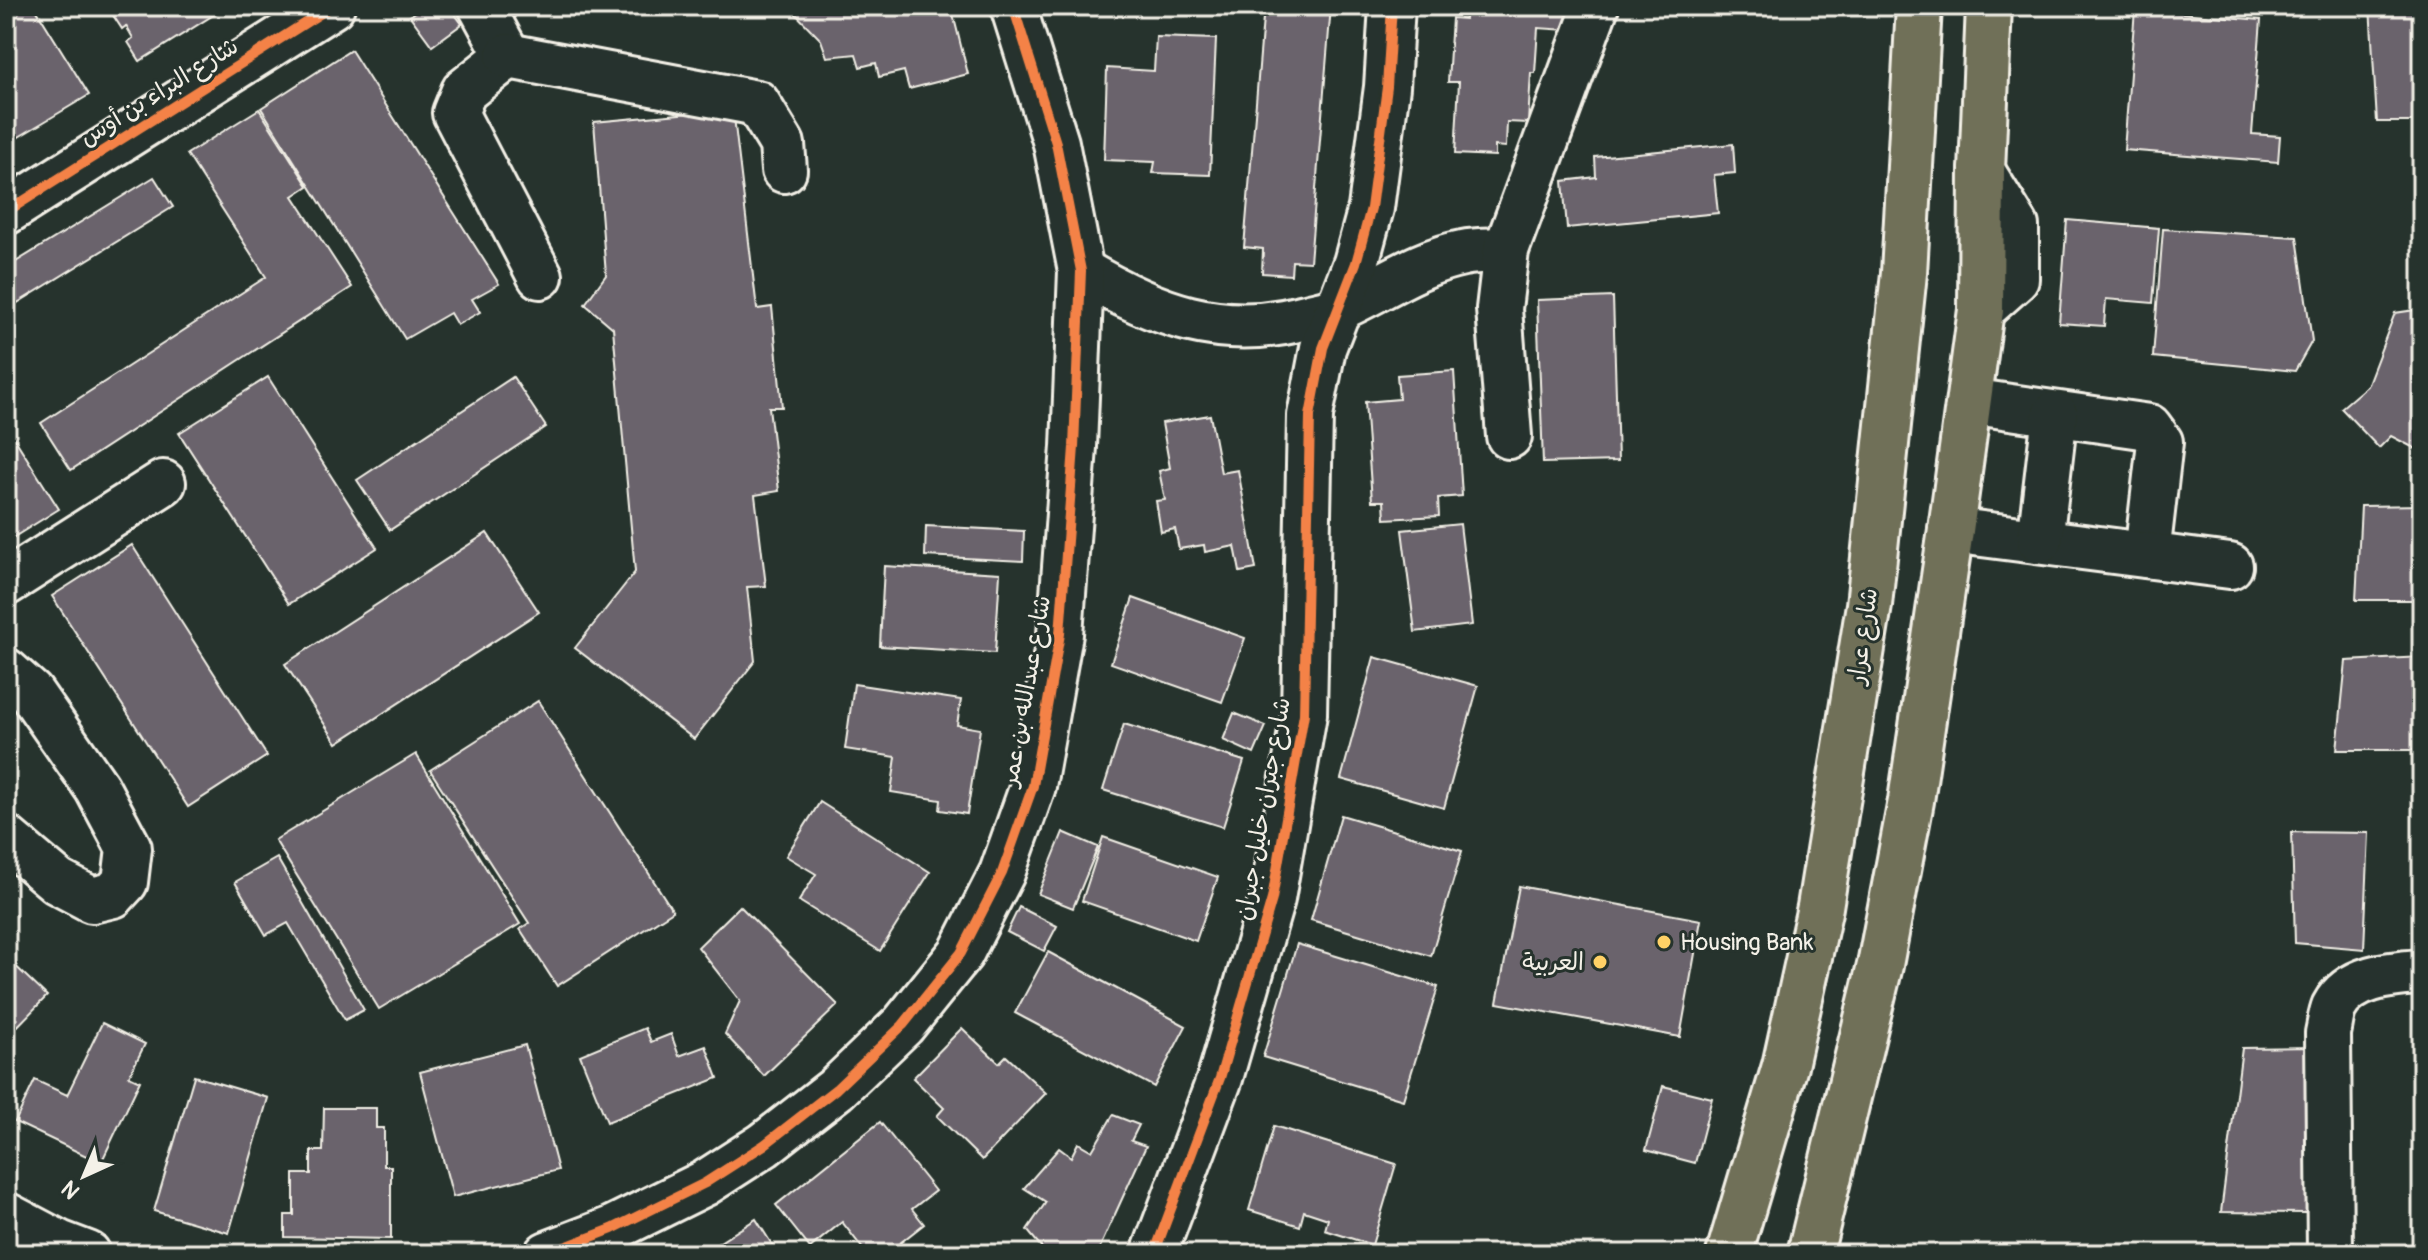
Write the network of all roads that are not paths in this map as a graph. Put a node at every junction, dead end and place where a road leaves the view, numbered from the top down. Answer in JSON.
{"nodes":[{"id":1,"x":332,"y":6,"type":"edge"},
{"id":2,"x":481,"y":6,"type":"edge"},
{"id":3,"x":1013,"y":6,"type":"edge"},
{"id":4,"x":1392,"y":6,"type":"edge"},
{"id":5,"x":1596,"y":6,"type":"edge"},
{"id":6,"x":1919,"y":6,"type":"edge"},
{"id":7,"x":1989,"y":6,"type":"edge"},
{"id":8,"x":508,"y":56,"type":"junction"},
{"id":9,"x":784,"y":170,"type":"dead end"},
{"id":10,"x":6,"y":212,"type":"edge"},
{"id":11,"x":1506,"y":250,"type":"junction"},
{"id":12,"x":1081,"y":271,"type":"junction"},
{"id":13,"x":540,"y":276,"type":"dead end"},
{"id":14,"x":1337,"y":308,"type":"junction"},
{"id":15,"x":1969,"y":401,"type":"junction"},
{"id":16,"x":2055,"y":414,"type":"junction"},
{"id":17,"x":1509,"y":436,"type":"dead end"},
{"id":18,"x":163,"y":483,"type":"dead end"},
{"id":19,"x":1951,"y":530,"type":"junction"},
{"id":20,"x":2040,"y":541,"type":"junction"},
{"id":21,"x":2147,"y":555,"type":"junction"},
{"id":22,"x":2230,"y":566,"type":"dead end"},
{"id":23,"x":6,"y":583,"type":"edge"},
{"id":24,"x":6,"y":671,"type":"edge"},
{"id":25,"x":6,"y":838,"type":"edge"},
{"id":26,"x":2422,"y":972,"type":"edge"},
{"id":27,"x":6,"y":1215,"type":"edge"},
{"id":28,"x":88,"y":1254,"type":"edge"},
{"id":29,"x":547,"y":1254,"type":"edge"},
{"id":30,"x":1154,"y":1254,"type":"edge"},
{"id":31,"x":1729,"y":1254,"type":"edge"},
{"id":32,"x":1810,"y":1254,"type":"edge"},
{"id":33,"x":2330,"y":1254,"type":"edge"}],
"edges":[{"from":1,"to":10,"type":"street","name":"شارع البراء بن أوس"},
{"from":2,"to":8,"type":"street"},
{"from":3,"to":12,"type":"street","name":"شارع عبدالله بن عمر"},
{"from":4,"to":14,"type":"street","name":"شارع جبران خليل جبران"},
{"from":5,"to":11,"type":"street"},
{"from":6,"to":31,"type":"main road","name":"شارع عرار"},
{"from":7,"to":15,"type":"main road"},
{"from":8,"to":9,"type":"street"},
{"from":8,"to":13,"type":"street"},
{"from":11,"to":14,"type":"street"},
{"from":11,"to":17,"type":"street"},
{"from":12,"to":14,"type":"street"},
{"from":12,"to":29,"type":"street","name":"شارع عبدالله بن عمر"},
{"from":14,"to":30,"type":"street","name":"شارع جبران خليل جبران"},
{"from":15,"to":16,"type":"street"},
{"from":15,"to":19,"type":"main road"},
{"from":16,"to":20,"type":"street"},
{"from":16,"to":21,"type":"street"},
{"from":18,"to":23,"type":"street"},
{"from":19,"to":20,"type":"street"},
{"from":19,"to":32,"type":"main road"},
{"from":20,"to":21,"type":"street"},
{"from":21,"to":22,"type":"street"},
{"from":24,"to":25,"type":"street"},
{"from":26,"to":33,"type":"street"},
{"from":27,"to":28,"type":"street"}]}
